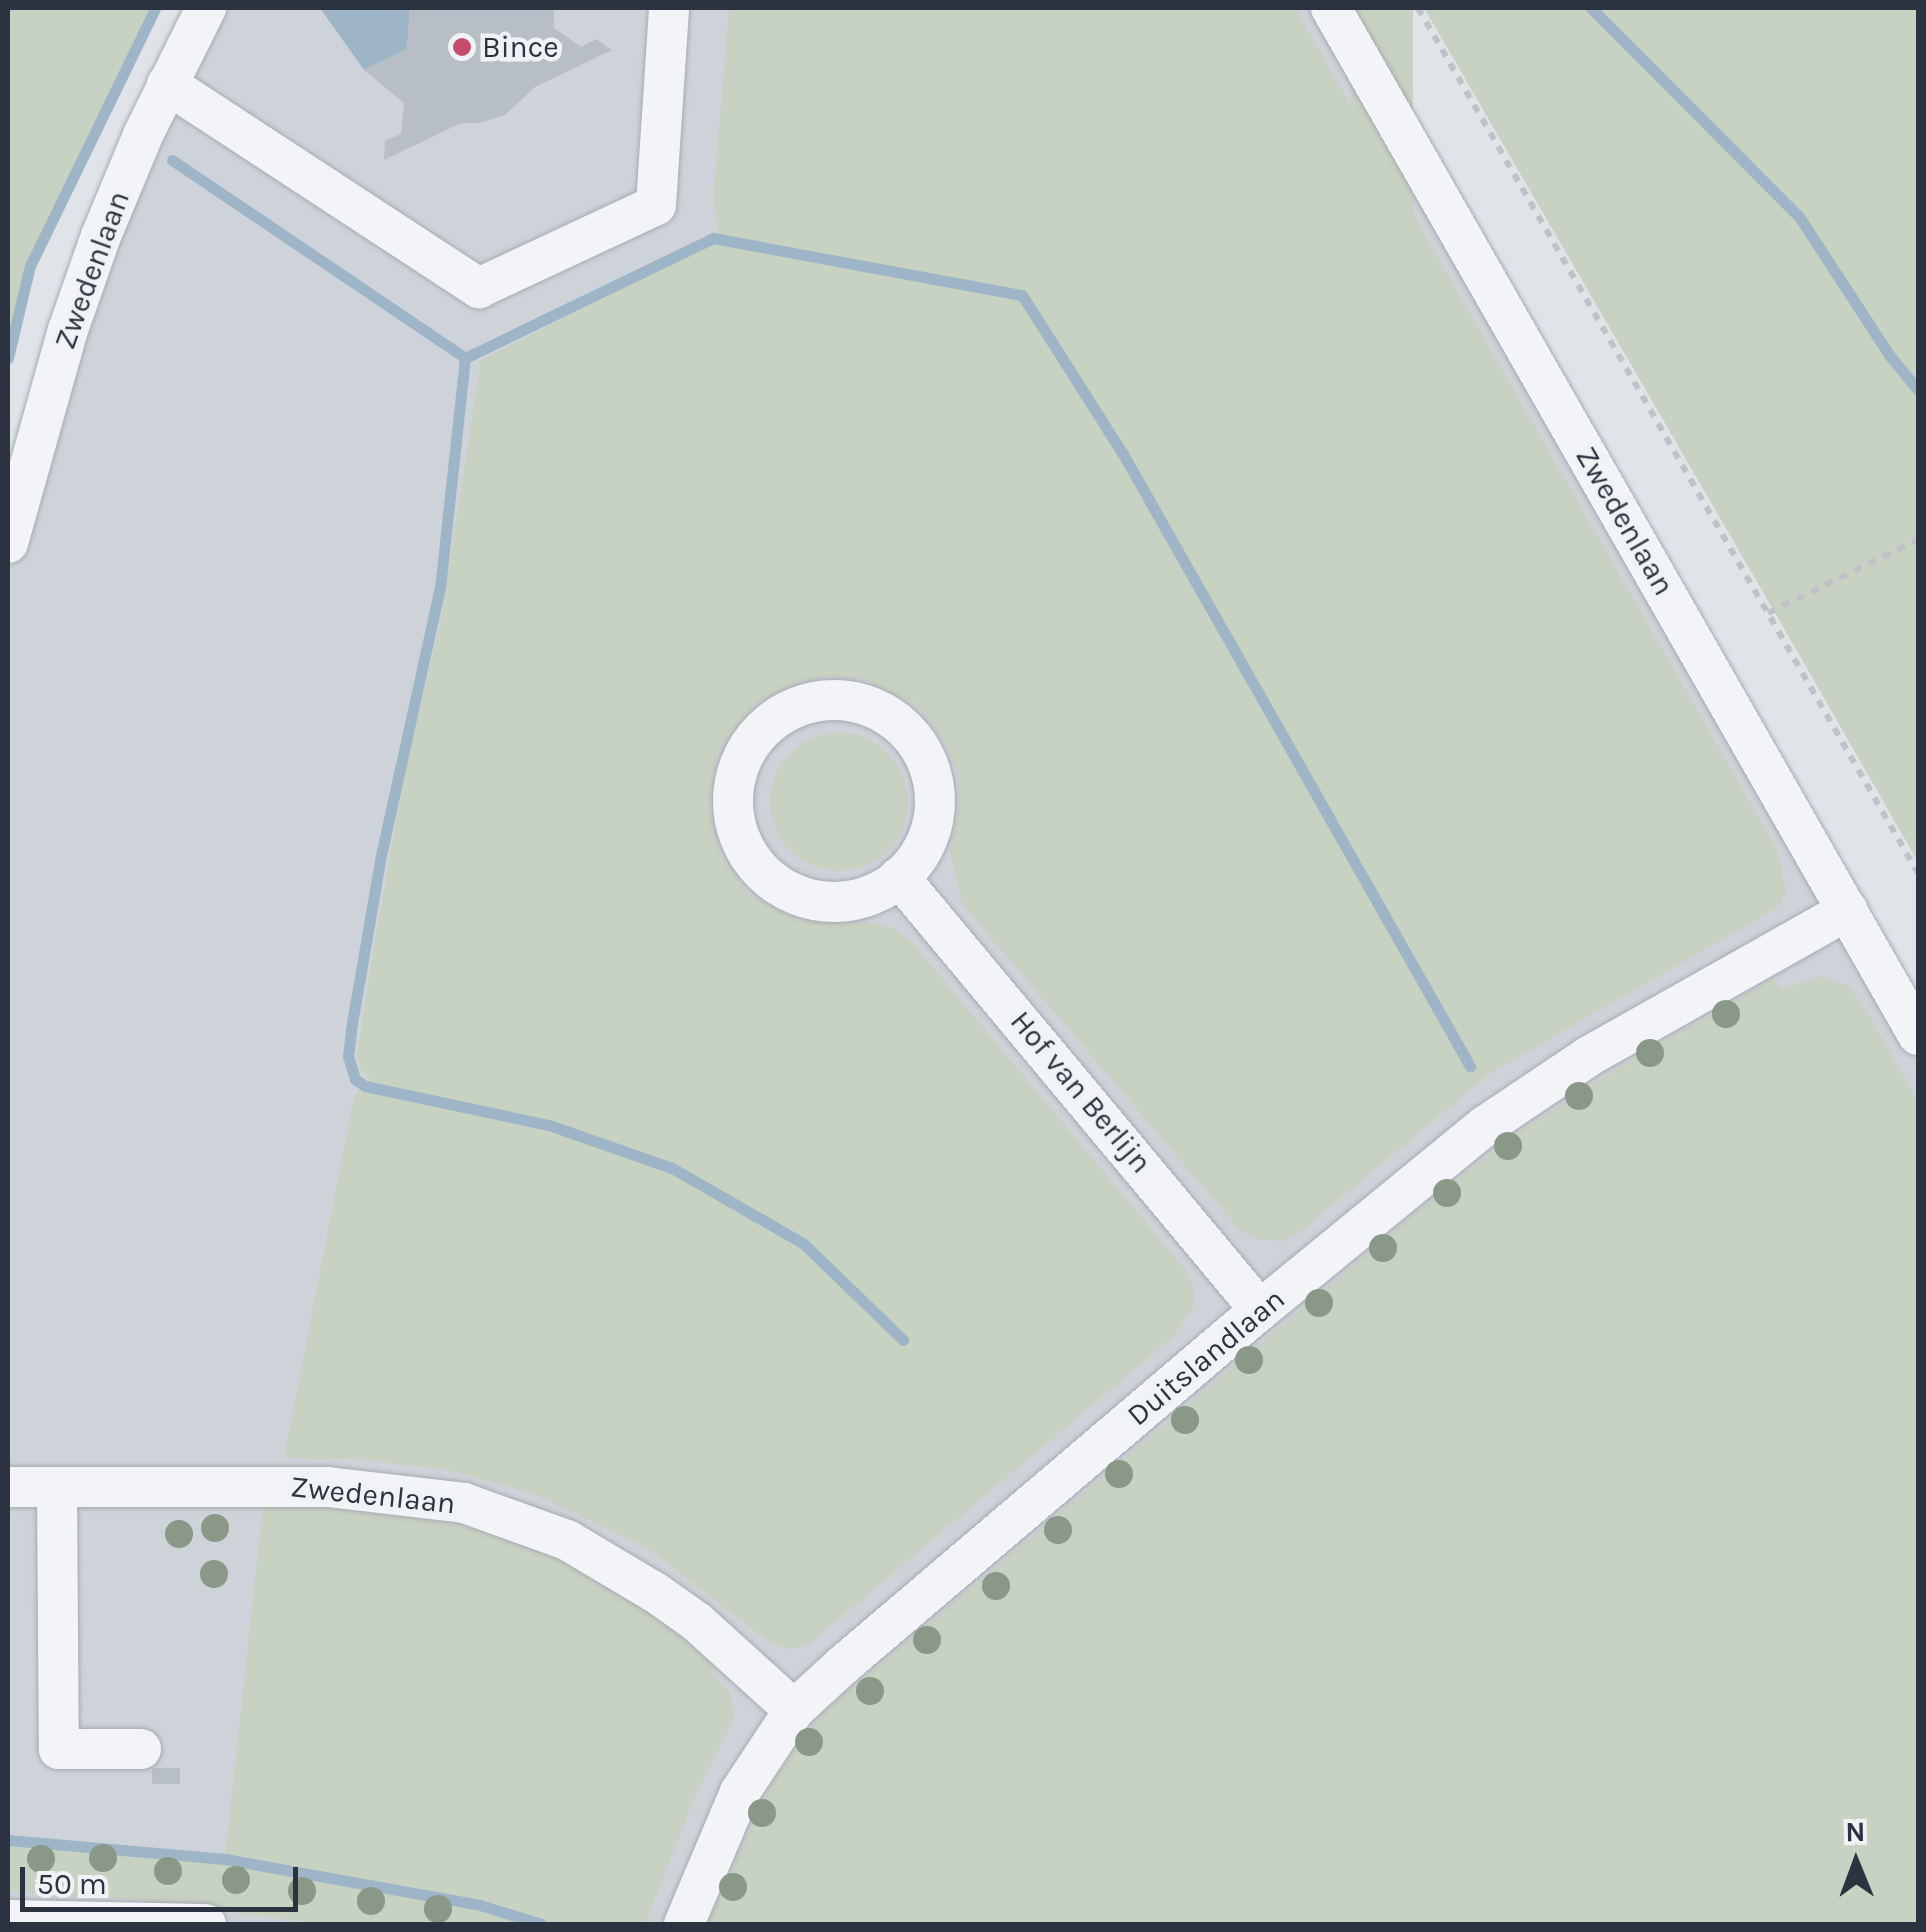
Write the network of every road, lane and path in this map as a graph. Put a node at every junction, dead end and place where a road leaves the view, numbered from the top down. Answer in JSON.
{"nodes":[{"id":1,"x":206,"y":8,"type":"edge"},
{"id":2,"x":669,"y":8,"type":"edge"},
{"id":3,"x":1331,"y":8,"type":"edge"},
{"id":4,"x":1418,"y":8,"type":"edge"},
{"id":5,"x":167,"y":84,"type":"junction"},
{"id":6,"x":1918,"y":540,"type":"edge"},
{"id":7,"x":8,"y":543,"type":"edge"},
{"id":8,"x":1768,"y":613,"type":"junction"},
{"id":9,"x":1918,"y":873,"type":"edge"},
{"id":10,"x":899,"y":877,"type":"junction"},
{"id":11,"x":1848,"y":910,"type":"junction"},
{"id":12,"x":1918,"y":1035,"type":"edge"},
{"id":13,"x":1260,"y":1310,"type":"junction"},
{"id":14,"x":8,"y":1487,"type":"edge"},
{"id":15,"x":57,"y":1488,"type":"junction"},
{"id":16,"x":794,"y":1710,"type":"junction"},
{"id":17,"x":141,"y":1749,"type":"dead end"},
{"id":18,"x":8,"y":1920,"type":"edge"},
{"id":19,"x":206,"y":1924,"type":"edge"},
{"id":20,"x":684,"y":1924,"type":"edge"}],
"edges":[{"from":1,"to":5,"type":"street","name":"Zwedenlaan"},
{"from":2,"to":5,"type":"street"},
{"from":3,"to":11,"type":"street","name":"Zwedenlaan"},
{"from":4,"to":8,"type":"path"},
{"from":5,"to":7,"type":"street","name":"Zwedenlaan"},
{"from":6,"to":8,"type":"path"},
{"from":8,"to":9,"type":"path"},
{"from":10,"to":10,"type":"street"},
{"from":10,"to":13,"type":"street","name":"Hof van Berlijn"},
{"from":11,"to":12,"type":"street","name":"Zwedenlaan"},
{"from":11,"to":13,"type":"street","name":"Duitslandlaan"},
{"from":13,"to":16,"type":"street","name":"Duitslandlaan"},
{"from":14,"to":15,"type":"street","name":"Zwedenlaan"},
{"from":15,"to":16,"type":"street","name":"Zwedenlaan"},
{"from":15,"to":17,"type":"street"},
{"from":16,"to":20,"type":"street","name":"Duitslandlaan"},
{"from":18,"to":19,"type":"street"}]}
